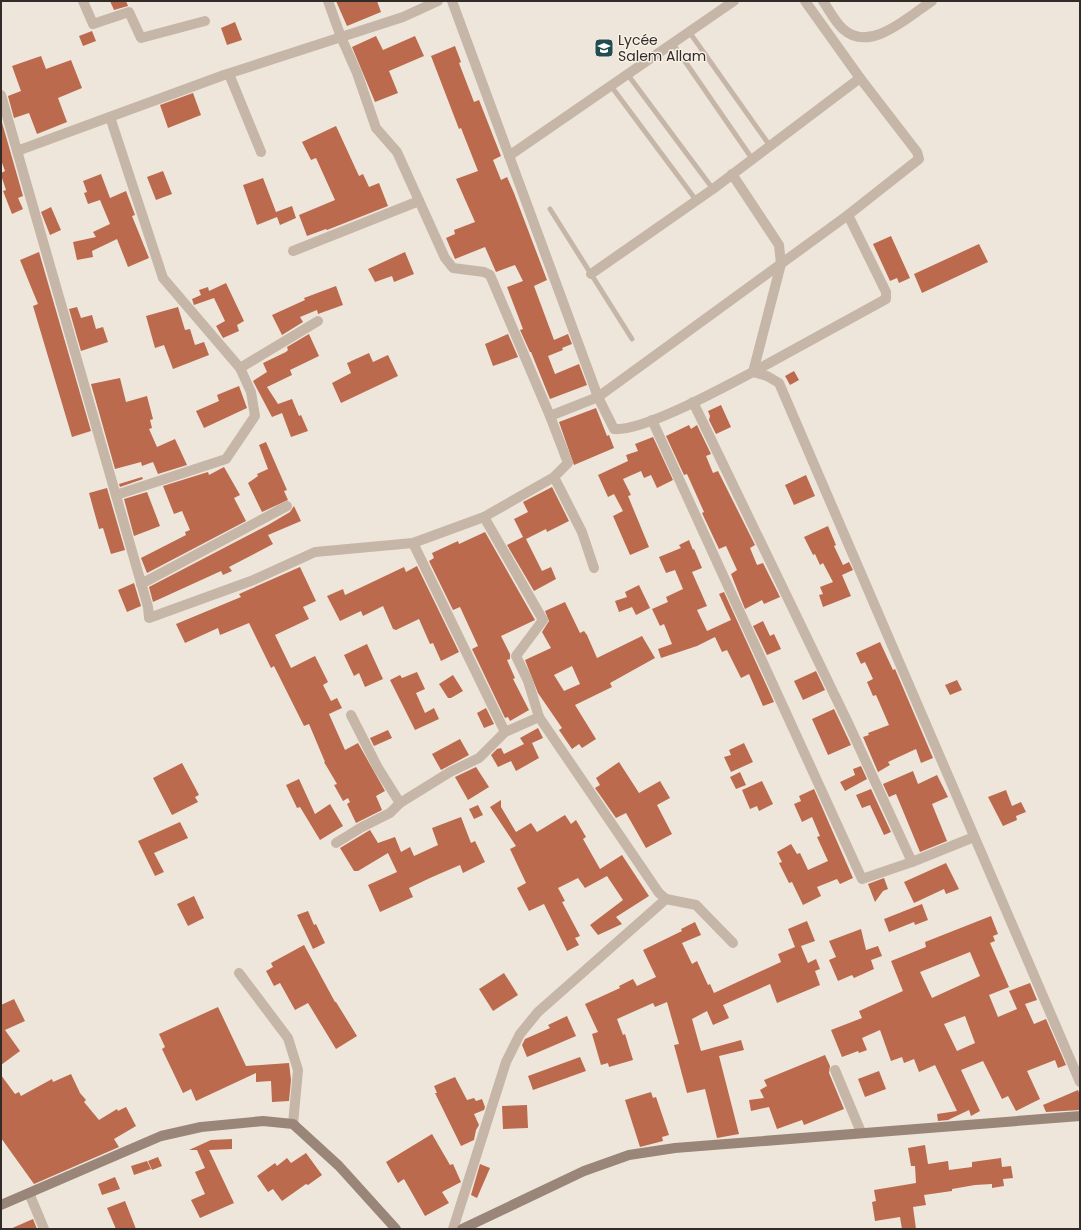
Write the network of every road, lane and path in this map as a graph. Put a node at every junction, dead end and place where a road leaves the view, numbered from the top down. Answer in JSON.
{"nodes":[{"id":1,"x":83,"y":1,"type":"edge"},
{"id":2,"x":328,"y":1,"type":"edge"},
{"id":3,"x":438,"y":1,"type":"edge"},
{"id":4,"x":452,"y":1,"type":"edge"},
{"id":5,"x":734,"y":1,"type":"edge"},
{"id":6,"x":805,"y":1,"type":"edge"},
{"id":7,"x":823,"y":1,"type":"edge"},
{"id":8,"x":932,"y":1,"type":"edge"},
{"id":9,"x":205,"y":21,"type":"dead end"},
{"id":10,"x":690,"y":32,"type":"junction"},
{"id":11,"x":341,"y":37,"type":"junction"},
{"id":12,"x":674,"y":44,"type":"junction"},
{"id":13,"x":228,"y":74,"type":"junction"},
{"id":14,"x":628,"y":75,"type":"junction"},
{"id":15,"x":860,"y":78,"type":"junction"},
{"id":16,"x":611,"y":86,"type":"junction"},
{"id":17,"x":1,"y":95,"type":"edge"},
{"id":18,"x":110,"y":117,"type":"junction"},
{"id":19,"x":770,"y":146,"type":"junction"},
{"id":20,"x":17,"y":151,"type":"junction"},
{"id":21,"x":261,"y":152,"type":"dead end"},
{"id":22,"x":509,"y":156,"type":"junction"},
{"id":23,"x":753,"y":160,"type":"junction"},
{"id":24,"x":732,"y":174,"type":"junction"},
{"id":25,"x":714,"y":189,"type":"junction"},
{"id":26,"x":696,"y":200,"type":"junction"},
{"id":27,"x":419,"y":201,"type":"junction"},
{"id":28,"x":550,"y":210,"type":"dead end"},
{"id":29,"x":848,"y":215,"type":"junction"},
{"id":30,"x":292,"y":251,"type":"dead end"},
{"id":31,"x":781,"y":264,"type":"junction"},
{"id":32,"x":591,"y":274,"type":"junction"},
{"id":33,"x":318,"y":321,"type":"dead end"},
{"id":34,"x":632,"y":339,"type":"dead end"},
{"id":35,"x":240,"y":368,"type":"junction"},
{"id":36,"x":753,"y":372,"type":"junction"},
{"id":37,"x":598,"y":397,"type":"junction"},
{"id":38,"x":693,"y":402,"type":"junction"},
{"id":39,"x":550,"y":416,"type":"junction"},
{"id":40,"x":652,"y":420,"type":"junction"},
{"id":41,"x":554,"y":477,"type":"junction"},
{"id":42,"x":116,"y":495,"type":"junction"},
{"id":43,"x":287,"y":506,"type":"dead end"},
{"id":44,"x":484,"y":517,"type":"junction"},
{"id":45,"x":413,"y":543,"type":"junction"},
{"id":46,"x":594,"y":568,"type":"dead end"},
{"id":47,"x":141,"y":584,"type":"junction"},
{"id":48,"x":351,"y":715,"type":"dead end"},
{"id":49,"x":539,"y":717,"type":"junction"},
{"id":50,"x":505,"y":732,"type":"junction"},
{"id":51,"x":400,"y":803,"type":"junction"},
{"id":52,"x":974,"y":836,"type":"junction"},
{"id":53,"x":336,"y":843,"type":"dead end"},
{"id":54,"x":912,"y":862,"type":"junction"},
{"id":55,"x":666,"y":899,"type":"junction"},
{"id":56,"x":732,"y":943,"type":"dead end"},
{"id":57,"x":239,"y":972,"type":"dead end"},
{"id":58,"x":834,"y":1070,"type":"dead end"},
{"id":59,"x":1080,"y":1082,"type":"edge"},
{"id":60,"x":1080,"y":1116,"type":"edge"},
{"id":61,"x":293,"y":1124,"type":"junction"},
{"id":62,"x":860,"y":1132,"type":"junction"},
{"id":63,"x":29,"y":1193,"type":"junction"},
{"id":64,"x":1,"y":1205,"type":"edge"},
{"id":65,"x":44,"y":1229,"type":"edge"},
{"id":66,"x":396,"y":1229,"type":"edge"},
{"id":67,"x":454,"y":1229,"type":"edge"},
{"id":68,"x":462,"y":1229,"type":"edge"}],
"edges":[{"from":1,"to":9,"type":"street"},
{"from":2,"to":11,"type":"street"},
{"from":3,"to":11,"type":"street"},
{"from":4,"to":22,"type":"street"},
{"from":5,"to":10,"type":"street"},
{"from":6,"to":15,"type":"street"},
{"from":7,"to":8,"type":"street"},
{"from":10,"to":12,"type":"street"},
{"from":10,"to":19,"type":"lane"},
{"from":11,"to":13,"type":"street"},
{"from":11,"to":27,"type":"street"},
{"from":12,"to":14,"type":"street"},
{"from":12,"to":23,"type":"lane"},
{"from":13,"to":18,"type":"street"},
{"from":13,"to":21,"type":"street"},
{"from":14,"to":16,"type":"street"},
{"from":14,"to":25,"type":"lane"},
{"from":15,"to":19,"type":"street"},
{"from":15,"to":29,"type":"street"},
{"from":16,"to":22,"type":"street"},
{"from":16,"to":26,"type":"lane"},
{"from":17,"to":20,"type":"street"},
{"from":18,"to":20,"type":"street"},
{"from":18,"to":35,"type":"street"},
{"from":19,"to":23,"type":"street"},
{"from":20,"to":42,"type":"street"},
{"from":22,"to":37,"type":"street"},
{"from":23,"to":24,"type":"street"},
{"from":24,"to":25,"type":"street"},
{"from":24,"to":31,"type":"street"},
{"from":25,"to":26,"type":"street"},
{"from":26,"to":32,"type":"street"},
{"from":27,"to":30,"type":"street"},
{"from":27,"to":39,"type":"street"},
{"from":28,"to":32,"type":"lane"},
{"from":29,"to":31,"type":"street"},
{"from":29,"to":36,"type":"street"},
{"from":31,"to":36,"type":"street"},
{"from":31,"to":37,"type":"street"},
{"from":32,"to":34,"type":"lane"},
{"from":33,"to":35,"type":"street"},
{"from":35,"to":42,"type":"street"},
{"from":36,"to":38,"type":"street"},
{"from":36,"to":52,"type":"street"},
{"from":37,"to":39,"type":"street"},
{"from":37,"to":40,"type":"street"},
{"from":38,"to":40,"type":"street"},
{"from":38,"to":54,"type":"street"},
{"from":39,"to":41,"type":"street"},
{"from":40,"to":54,"type":"street"},
{"from":41,"to":44,"type":"street"},
{"from":41,"to":46,"type":"street"},
{"from":42,"to":47,"type":"street"},
{"from":43,"to":47,"type":"street"},
{"from":44,"to":45,"type":"street"},
{"from":44,"to":49,"type":"street"},
{"from":45,"to":47,"type":"street"},
{"from":45,"to":50,"type":"street"},
{"from":48,"to":51,"type":"street"},
{"from":49,"to":50,"type":"street"},
{"from":49,"to":55,"type":"street"},
{"from":50,"to":51,"type":"street"},
{"from":51,"to":53,"type":"street"},
{"from":52,"to":54,"type":"street"},
{"from":52,"to":59,"type":"street"},
{"from":55,"to":56,"type":"street"},
{"from":55,"to":67,"type":"street"},
{"from":57,"to":61,"type":"street"},
{"from":58,"to":62,"type":"street"},
{"from":60,"to":62,"type":"street"},
{"from":61,"to":63,"type":"street"},
{"from":61,"to":66,"type":"street"},
{"from":62,"to":68,"type":"street"},
{"from":63,"to":64,"type":"street"},
{"from":63,"to":65,"type":"street"}]}
